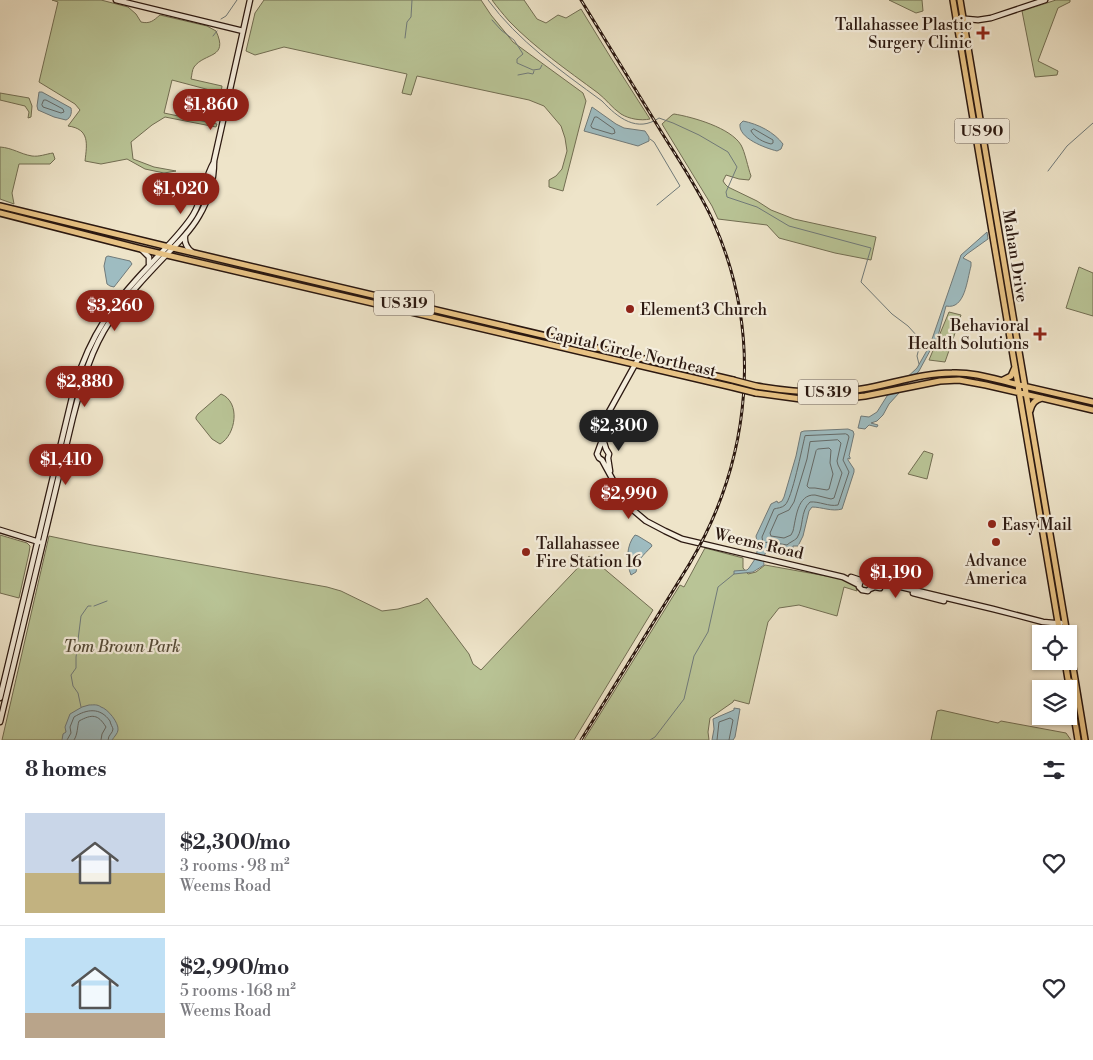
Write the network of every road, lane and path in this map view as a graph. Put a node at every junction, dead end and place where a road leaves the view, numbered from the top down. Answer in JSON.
{"nodes":[{"id":1,"x":116,"y":0,"type":"edge"},
{"id":2,"x":250,"y":0,"type":"edge"},
{"id":3,"x":953,"y":0,"type":"edge"},
{"id":4,"x":960,"y":0,"type":"edge"},
{"id":5,"x":1045,"y":0,"type":"edge"},
{"id":6,"x":956,"y":18,"type":"junction"},
{"id":7,"x":963,"y":19,"type":"junction"},
{"id":8,"x":243,"y":31,"type":"junction"},
{"id":9,"x":214,"y":161,"type":"junction"},
{"id":10,"x":212,"y":178,"type":"junction"},
{"id":11,"x":206,"y":181,"type":"junction"},
{"id":12,"x":0,"y":206,"type":"edge"},
{"id":13,"x":0,"y":213,"type":"edge"},
{"id":14,"x":38,"y":215,"type":"junction"},
{"id":15,"x":997,"y":220,"type":"junction"},
{"id":16,"x":32,"y":221,"type":"junction"},
{"id":17,"x":991,"y":225,"type":"junction"},
{"id":18,"x":103,"y":231,"type":"junction"},
{"id":19,"x":999,"y":231,"type":"junction"},
{"id":20,"x":185,"y":235,"type":"junction"},
{"id":21,"x":101,"y":238,"type":"junction"},
{"id":22,"x":170,"y":248,"type":"junction"},
{"id":23,"x":141,"y":249,"type":"junction"},
{"id":24,"x":192,"y":252,"type":"junction"},
{"id":25,"x":164,"y":254,"type":"junction"},
{"id":26,"x":149,"y":266,"type":"junction"},
{"id":27,"x":291,"y":276,"type":"junction"},
{"id":28,"x":290,"y":283,"type":"junction"},
{"id":29,"x":112,"y":314,"type":"junction"},
{"id":30,"x":1014,"y":318,"type":"junction"},
{"id":31,"x":1007,"y":319,"type":"junction"},
{"id":32,"x":479,"y":321,"type":"junction"},
{"id":33,"x":478,"y":328,"type":"junction"},
{"id":34,"x":638,"y":358,"type":"junction"},
{"id":35,"x":635,"y":364,"type":"junction"},
{"id":36,"x":1015,"y":367,"type":"junction"},
{"id":37,"x":1003,"y":380,"type":"junction"},
{"id":38,"x":901,"y":381,"type":"junction"},
{"id":39,"x":1018,"y":384,"type":"junction"},
{"id":40,"x":75,"y":385,"type":"junction"},
{"id":41,"x":1024,"y":386,"type":"junction"},
{"id":42,"x":81,"y":387,"type":"junction"},
{"id":43,"x":903,"y":388,"type":"junction"},
{"id":44,"x":818,"y":392,"type":"junction"},
{"id":45,"x":1019,"y":393,"type":"junction"},
{"id":46,"x":1026,"y":394,"type":"junction"},
{"id":47,"x":1043,"y":398,"type":"junction"},
{"id":48,"x":816,"y":399,"type":"junction"},
{"id":49,"x":1093,"y":402,"type":"edge"},
{"id":50,"x":1093,"y":410,"type":"edge"},
{"id":51,"x":1029,"y":413,"type":"junction"},
{"id":52,"x":602,"y":434,"type":"junction"},
{"id":53,"x":600,"y":449,"type":"junction"},
{"id":54,"x":606,"y":449,"type":"junction"},
{"id":55,"x":608,"y":458,"type":"junction"},
{"id":56,"x":602,"y":460,"type":"junction"},
{"id":57,"x":610,"y":472,"type":"junction"},
{"id":58,"x":1047,"y":515,"type":"junction"},
{"id":59,"x":1040,"y":517,"type":"junction"},
{"id":60,"x":0,"y":530,"type":"edge"},
{"id":61,"x":40,"y":530,"type":"junction"},
{"id":62,"x":28,"y":538,"type":"junction"},
{"id":63,"x":38,"y":542,"type":"junction"},
{"id":64,"x":43,"y":544,"type":"junction"},
{"id":65,"x":818,"y":570,"type":"junction"},
{"id":66,"x":862,"y":580,"type":"junction"},
{"id":67,"x":871,"y":583,"type":"junction"},
{"id":68,"x":859,"y":585,"type":"junction"},
{"id":69,"x":870,"y":589,"type":"junction"},
{"id":70,"x":1002,"y":611,"type":"junction"},
{"id":71,"x":1065,"y":622,"type":"junction"},
{"id":72,"x":1058,"y":623,"type":"junction"},
{"id":73,"x":1066,"y":625,"type":"edge"},
{"id":74,"x":10,"y":669,"type":"junction"},
{"id":75,"x":1066,"y":670,"type":"edge"},
{"id":76,"x":1074,"y":670,"type":"edge"},
{"id":77,"x":1067,"y":674,"type":"junction"},
{"id":78,"x":0,"y":698,"type":"edge"},
{"id":79,"x":1081,"y":712,"type":"junction"},
{"id":80,"x":0,"y":722,"type":"edge"},
{"id":81,"x":1078,"y":740,"type":"edge"},
{"id":82,"x":1085,"y":740,"type":"edge"}],
"edges":[{"from":1,"to":8,"type":"main road"},
{"from":2,"to":8,"type":"main road"},
{"from":3,"to":6,"type":"main road","name":"Mahan Drive","number":"US 90"},
{"from":4,"to":7,"type":"main road","name":"Mahan Drive","number":"US 90"},
{"from":5,"to":7,"type":"main road"},
{"from":6,"to":7,"type":"main road"},
{"from":6,"to":17,"type":"main road","name":"Mahan Drive","number":"US 90"},
{"from":7,"to":15,"type":"main road","name":"Mahan Drive","number":"US 90"},
{"from":8,"to":9,"type":"main road"},
{"from":9,"to":10,"type":"main road"},
{"from":9,"to":11,"type":"main road"},
{"from":10,"to":11,"type":"main road"},
{"from":10,"to":20,"type":"main road"},
{"from":11,"to":22,"type":"main road"},
{"from":12,"to":14,"type":"main road","number":"US 319"},
{"from":13,"to":16,"type":"main road","number":"US 319"},
{"from":14,"to":16,"type":"main road"},
{"from":14,"to":18,"type":"main road","number":"US 319"},
{"from":15,"to":17,"type":"main road"},
{"from":15,"to":19,"type":"main road","name":"Mahan Drive","number":"US 90"},
{"from":16,"to":21,"type":"main road","number":"US 319"},
{"from":17,"to":19,"type":"main road"},
{"from":17,"to":31,"type":"main road","name":"Mahan Drive","number":"US 90"},
{"from":18,"to":21,"type":"main road"},
{"from":18,"to":22,"type":"main road","number":"US 319"},
{"from":19,"to":30,"type":"main road","name":"Mahan Drive","number":"US 90"},
{"from":20,"to":22,"type":"main road"},
{"from":20,"to":24,"type":"main road"},
{"from":21,"to":23,"type":"main road","number":"US 319"},
{"from":22,"to":24,"type":"main road","name":"Capital Circle Northeast","number":"US 319"},
{"from":22,"to":25,"type":"main road"},
{"from":23,"to":25,"type":"main road","number":"US 319"},
{"from":23,"to":26,"type":"main road"},
{"from":24,"to":27,"type":"main road","name":"Capital Circle Northeast","number":"US 319"},
{"from":25,"to":26,"type":"main road"},
{"from":25,"to":28,"type":"main road","name":"Capital Circle Northeast","number":"US 319"},
{"from":25,"to":29,"type":"main road"},
{"from":26,"to":29,"type":"main road"},
{"from":27,"to":28,"type":"main road"},
{"from":27,"to":32,"type":"main road","name":"Capital Circle Northeast","number":"US 319"},
{"from":28,"to":33,"type":"main road","name":"Capital Circle Northeast","number":"US 319"},
{"from":29,"to":40,"type":"main road"},
{"from":29,"to":42,"type":"main road"},
{"from":30,"to":31,"type":"main road"},
{"from":30,"to":41,"type":"main road","name":"Mahan Drive","number":"US 90"},
{"from":31,"to":36,"type":"main road","name":"Mahan Drive","number":"US 90"},
{"from":32,"to":33,"type":"main road"},
{"from":32,"to":34,"type":"main road","name":"Capital Circle Northeast","number":"US 319"},
{"from":33,"to":35,"type":"main road","name":"Capital Circle Northeast","number":"US 319"},
{"from":34,"to":35,"type":"main road"},
{"from":34,"to":44,"type":"main road","name":"Capital Circle Northeast","number":"US 319","bridge":true},
{"from":35,"to":48,"type":"main road","name":"Capital Circle Northeast","number":"US 319","bridge":true},
{"from":35,"to":52,"type":"main road"},
{"from":36,"to":37,"type":"main road"},
{"from":36,"to":39,"type":"main road","name":"Mahan Drive","number":"US 90"},
{"from":37,"to":38,"type":"main road","name":"Capital Circle Northeast","number":"US 319"},
{"from":37,"to":39,"type":"main road","name":"Capital Circle Northeast","number":"US 319"},
{"from":38,"to":43,"type":"main road"},
{"from":38,"to":44,"type":"main road","name":"Capital Circle Northeast","number":"US 319"},
{"from":39,"to":41,"type":"main road","name":"Capital Circle Northeast","number":"US 319"},
{"from":39,"to":45,"type":"main road","name":"Mahan Drive","number":"US 90"},
{"from":40,"to":42,"type":"main road"},
{"from":40,"to":61,"type":"main road"},
{"from":41,"to":46,"type":"main road","name":"Mahan Drive","number":"US 90"},
{"from":41,"to":49,"type":"main road","name":"Capital Circle Northeast","number":"US 319"},
{"from":42,"to":64,"type":"main road"},
{"from":43,"to":45,"type":"main road","name":"Capital Circle Northeast","number":"US 319"},
{"from":43,"to":48,"type":"main road","name":"Capital Circle Northeast","number":"US 319"},
{"from":44,"to":48,"type":"main road"},
{"from":45,"to":46,"type":"main road","name":"Capital Circle Northeast","number":"US 319"},
{"from":45,"to":59,"type":"main road","name":"Mahan Drive","number":"US 90"},
{"from":46,"to":47,"type":"main road","name":"Capital Circle Northeast","number":"US 319"},
{"from":46,"to":51,"type":"main road","name":"Mahan Drive","number":"US 90"},
{"from":47,"to":50,"type":"main road","name":"Capital Circle Northeast","number":"US 319"},
{"from":47,"to":51,"type":"main road"},
{"from":51,"to":58,"type":"main road","name":"Mahan Drive","number":"US 90"},
{"from":52,"to":53,"type":"main road"},
{"from":52,"to":54,"type":"main road"},
{"from":53,"to":54,"type":"main road"},
{"from":53,"to":56,"type":"main road"},
{"from":54,"to":55,"type":"main road"},
{"from":55,"to":56,"type":"main road"},
{"from":55,"to":57,"type":"main road","name":"Weems Road"},
{"from":56,"to":57,"type":"main road","name":"Weems Road"},
{"from":57,"to":65,"type":"main road","name":"Weems Road"},
{"from":58,"to":59,"type":"main road"},
{"from":58,"to":71,"type":"main road","name":"Mahan Drive","number":"US 90"},
{"from":59,"to":72,"type":"main road","name":"Mahan Drive","number":"US 90"},
{"from":60,"to":62,"type":"main road"},
{"from":61,"to":62,"type":"main road"},
{"from":61,"to":63,"type":"main road"},
{"from":62,"to":63,"type":"main road"},
{"from":63,"to":64,"type":"main road"},
{"from":63,"to":74,"type":"main road"},
{"from":64,"to":74,"type":"main road"},
{"from":65,"to":66,"type":"main road","name":"Weems Road"},
{"from":65,"to":68,"type":"main road","name":"Weems Road"},
{"from":66,"to":67,"type":"main road"},
{"from":66,"to":68,"type":"main road"},
{"from":67,"to":69,"type":"main road"},
{"from":67,"to":70,"type":"main road"},
{"from":68,"to":69,"type":"main road"},
{"from":69,"to":70,"type":"main road"},
{"from":70,"to":72,"type":"main road"},
{"from":71,"to":72,"type":"main road"},
{"from":71,"to":73,"type":"main road","name":"Mahan Drive","number":"US 90"},
{"from":74,"to":78,"type":"main road"},
{"from":74,"to":80,"type":"main road"},
{"from":75,"to":77,"type":"main road"},
{"from":76,"to":79,"type":"main road"},
{"from":77,"to":79,"type":"main road"},
{"from":77,"to":81,"type":"main road"},
{"from":79,"to":82,"type":"main road"}]}
